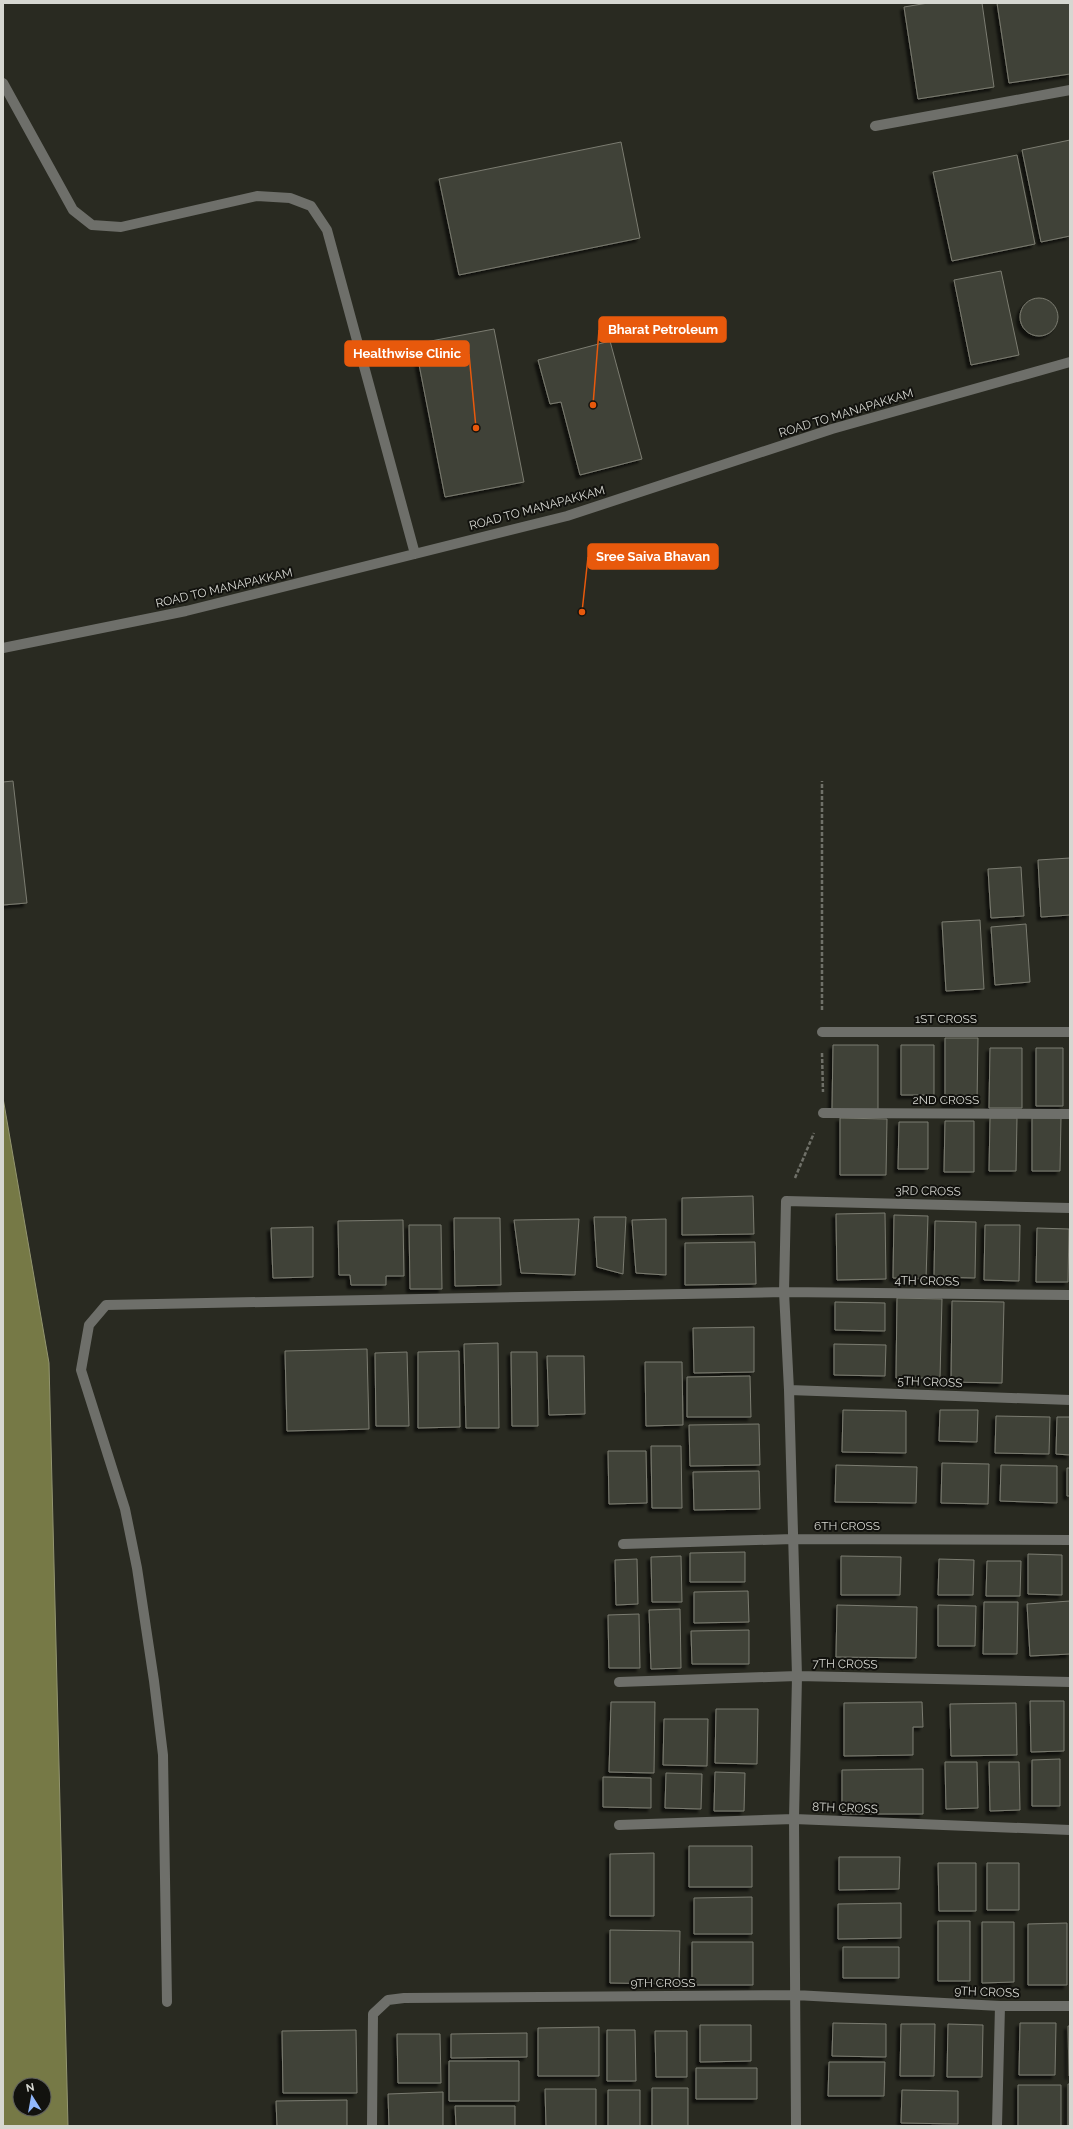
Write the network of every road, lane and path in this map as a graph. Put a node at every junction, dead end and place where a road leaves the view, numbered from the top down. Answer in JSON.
{"nodes":[{"id":1,"x":3,"y":83,"type":"edge"},
{"id":2,"x":1070,"y":90,"type":"edge"},
{"id":3,"x":875,"y":126,"type":"dead end"},
{"id":4,"x":1070,"y":362,"type":"edge"},
{"id":5,"x":415,"y":554,"type":"junction"},
{"id":6,"x":3,"y":648,"type":"edge"},
{"id":7,"x":822,"y":781,"type":"dead end"},
{"id":8,"x":822,"y":1032,"type":"junction"},
{"id":9,"x":1070,"y":1032,"type":"edge"},
{"id":10,"x":823,"y":1113,"type":"junction"},
{"id":11,"x":1070,"y":1114,"type":"edge"},
{"id":12,"x":786,"y":1201,"type":"junction"},
{"id":13,"x":1070,"y":1208,"type":"edge"},
{"id":14,"x":784,"y":1292,"type":"junction"},
{"id":15,"x":1070,"y":1296,"type":"edge"},
{"id":16,"x":789,"y":1390,"type":"junction"},
{"id":17,"x":1070,"y":1400,"type":"edge"},
{"id":18,"x":793,"y":1539,"type":"junction"},
{"id":19,"x":1070,"y":1540,"type":"edge"},
{"id":20,"x":623,"y":1544,"type":"dead end"},
{"id":21,"x":797,"y":1676,"type":"junction"},
{"id":22,"x":619,"y":1682,"type":"dead end"},
{"id":23,"x":1070,"y":1682,"type":"edge"},
{"id":24,"x":794,"y":1819,"type":"junction"},
{"id":25,"x":619,"y":1825,"type":"dead end"},
{"id":26,"x":1070,"y":1830,"type":"edge"},
{"id":27,"x":795,"y":1995,"type":"junction"},
{"id":28,"x":167,"y":2002,"type":"dead end"},
{"id":29,"x":1000,"y":2006,"type":"junction"},
{"id":30,"x":1070,"y":2006,"type":"edge"},
{"id":31,"x":372,"y":2126,"type":"edge"},
{"id":32,"x":796,"y":2126,"type":"edge"},
{"id":33,"x":997,"y":2126,"type":"edge"}],
"edges":[{"from":1,"to":5,"type":"street"},
{"from":2,"to":3,"type":"street"},
{"from":4,"to":5,"type":"street","name":"ROAD TO MANAPAKKAM"},
{"from":5,"to":6,"type":"street","name":"ROAD TO MANAPAKKAM"},
{"from":7,"to":8,"type":"path"},
{"from":8,"to":9,"type":"street","name":"1ST CROSS"},
{"from":8,"to":10,"type":"path"},
{"from":10,"to":11,"type":"street","name":"2ND CROSS"},
{"from":10,"to":12,"type":"path"},
{"from":12,"to":13,"type":"street","name":"3RD CROSS"},
{"from":12,"to":14,"type":"street"},
{"from":14,"to":15,"type":"street","name":"4TH CROSS"},
{"from":14,"to":16,"type":"street"},
{"from":14,"to":28,"type":"street","name":"4TH CROSS"},
{"from":16,"to":17,"type":"street","name":"5TH CROSS"},
{"from":16,"to":18,"type":"street"},
{"from":18,"to":19,"type":"street","name":"6TH CROSS"},
{"from":18,"to":20,"type":"street","name":"6TH CROSS"},
{"from":18,"to":21,"type":"street"},
{"from":21,"to":22,"type":"street","name":"7TH CROSS"},
{"from":21,"to":23,"type":"street","name":"7TH CROSS"},
{"from":21,"to":24,"type":"street"},
{"from":24,"to":25,"type":"street","name":"8TH CROSS"},
{"from":24,"to":26,"type":"street","name":"8TH CROSS"},
{"from":24,"to":27,"type":"street"},
{"from":27,"to":29,"type":"street","name":"9TH CROSS"},
{"from":27,"to":31,"type":"street","name":"9TH CROSS"},
{"from":27,"to":32,"type":"street"},
{"from":29,"to":30,"type":"street","name":"9TH CROSS"},
{"from":29,"to":33,"type":"street"}]}
